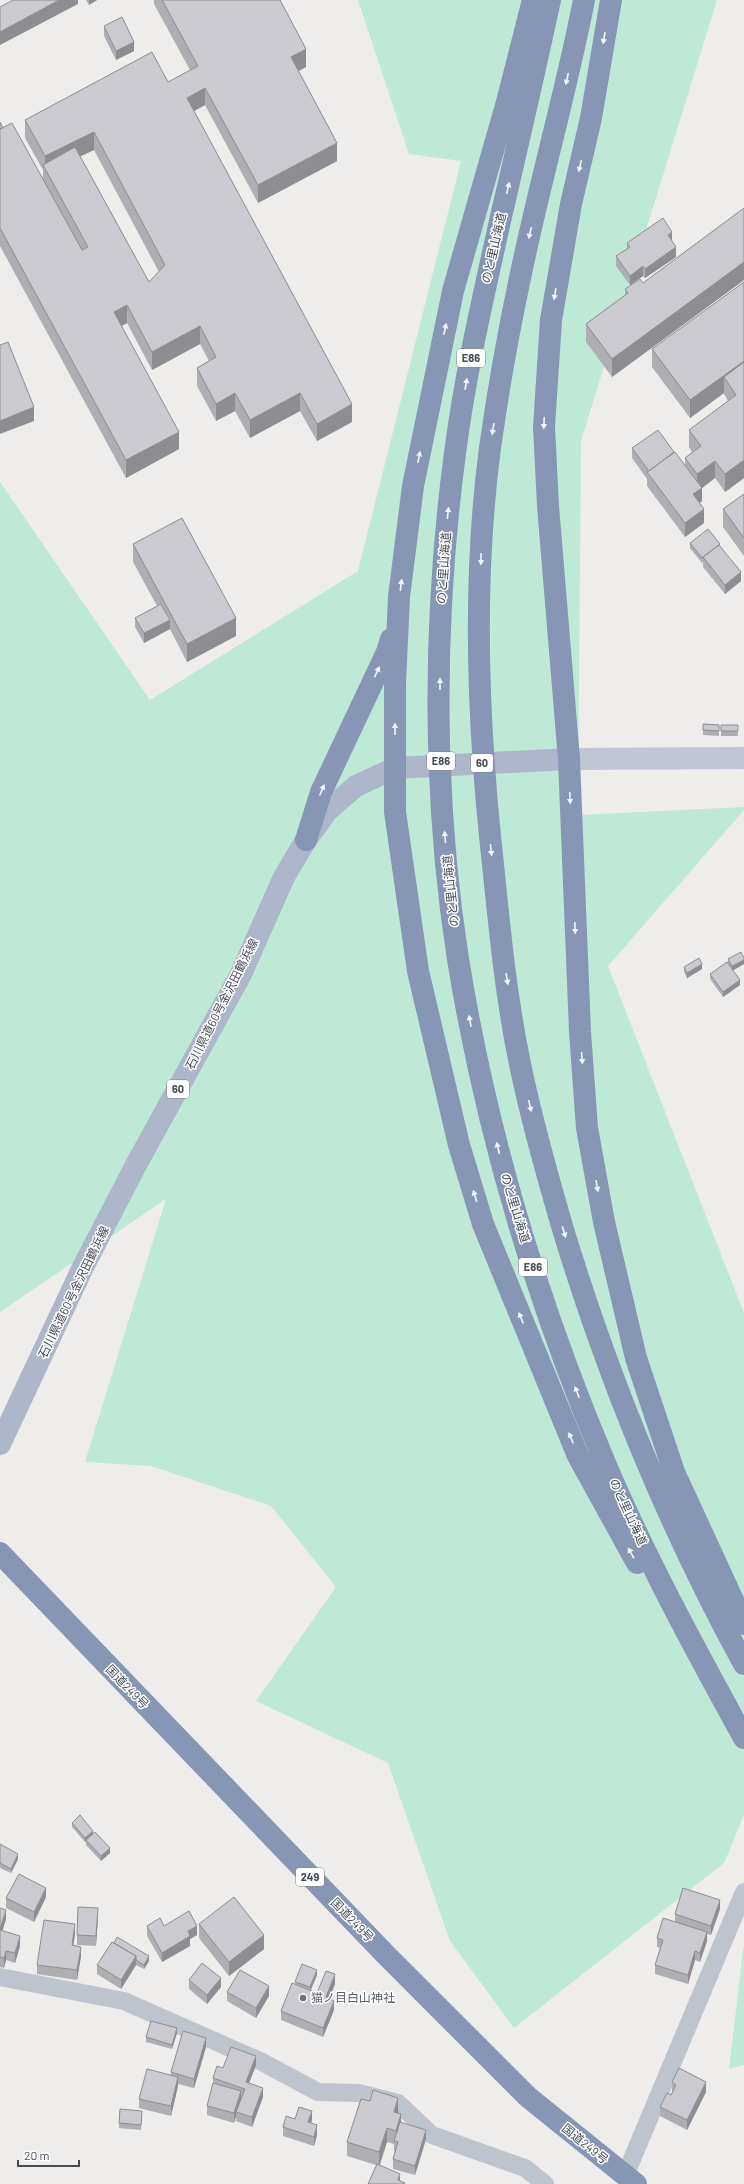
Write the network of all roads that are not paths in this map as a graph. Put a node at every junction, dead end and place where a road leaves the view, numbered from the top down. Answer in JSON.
{"nodes":[{"id":1,"x":533,"y":0,"type":"edge"},
{"id":2,"x":550,"y":0,"type":"edge"},
{"id":3,"x":584,"y":0,"type":"edge"},
{"id":4,"x":611,"y":0,"type":"edge"},
{"id":5,"x":399,"y":612,"type":"junction"},
{"id":6,"x":744,"y":758,"type":"edge"},
{"id":7,"x":569,"y":759,"type":"junction"},
{"id":8,"x":396,"y":768,"type":"junction"},
{"id":9,"x":306,"y":840,"type":"junction"},
{"id":10,"x":0,"y":1444,"type":"edge"},
{"id":11,"x":0,"y":1553,"type":"edge"},
{"id":12,"x":744,"y":1624,"type":"edge"},
{"id":13,"x":744,"y":1664,"type":"edge"},
{"id":14,"x":726,"y":1705,"type":"junction"},
{"id":15,"x":744,"y":1738,"type":"edge"},
{"id":16,"x":744,"y":1892,"type":"edge"},
{"id":17,"x":0,"y":1977,"type":"edge"},
{"id":18,"x":630,"y":2180,"type":"edge"},
{"id":19,"x":545,"y":2184,"type":"edge"}],
"edges":[{"from":5,"to":1,"type":"highway","one_way":true},
{"from":14,"to":2,"type":"highway","name":"のと里山海道","number":"E86","one_way":true},
{"from":3,"to":13,"type":"highway","number":"E86","one_way":true},
{"from":4,"to":7,"type":"highway","one_way":true},
{"from":8,"to":5,"type":"highway","one_way":true},
{"from":9,"to":5,"type":"highway","one_way":true},
{"from":6,"to":7,"type":"street"},
{"from":7,"to":8,"type":"main road","number":"60"},
{"from":7,"to":12,"type":"highway","one_way":true},
{"from":8,"to":9,"type":"main road","name":"石川県道60号金沢田鶴浜線","number":"60"},
{"from":14,"to":8,"type":"highway","one_way":true},
{"from":9,"to":10,"type":"main road","name":"石川県道60号金沢田鶴浜線","number":"60"},
{"from":11,"to":18,"type":"highway","name":"国道249号","number":"249"},
{"from":14,"to":15,"type":"highway","name":"のと里山海道","number":"E86"},
{"from":16,"to":18,"type":"street"},
{"from":17,"to":19,"type":"street"}]}
